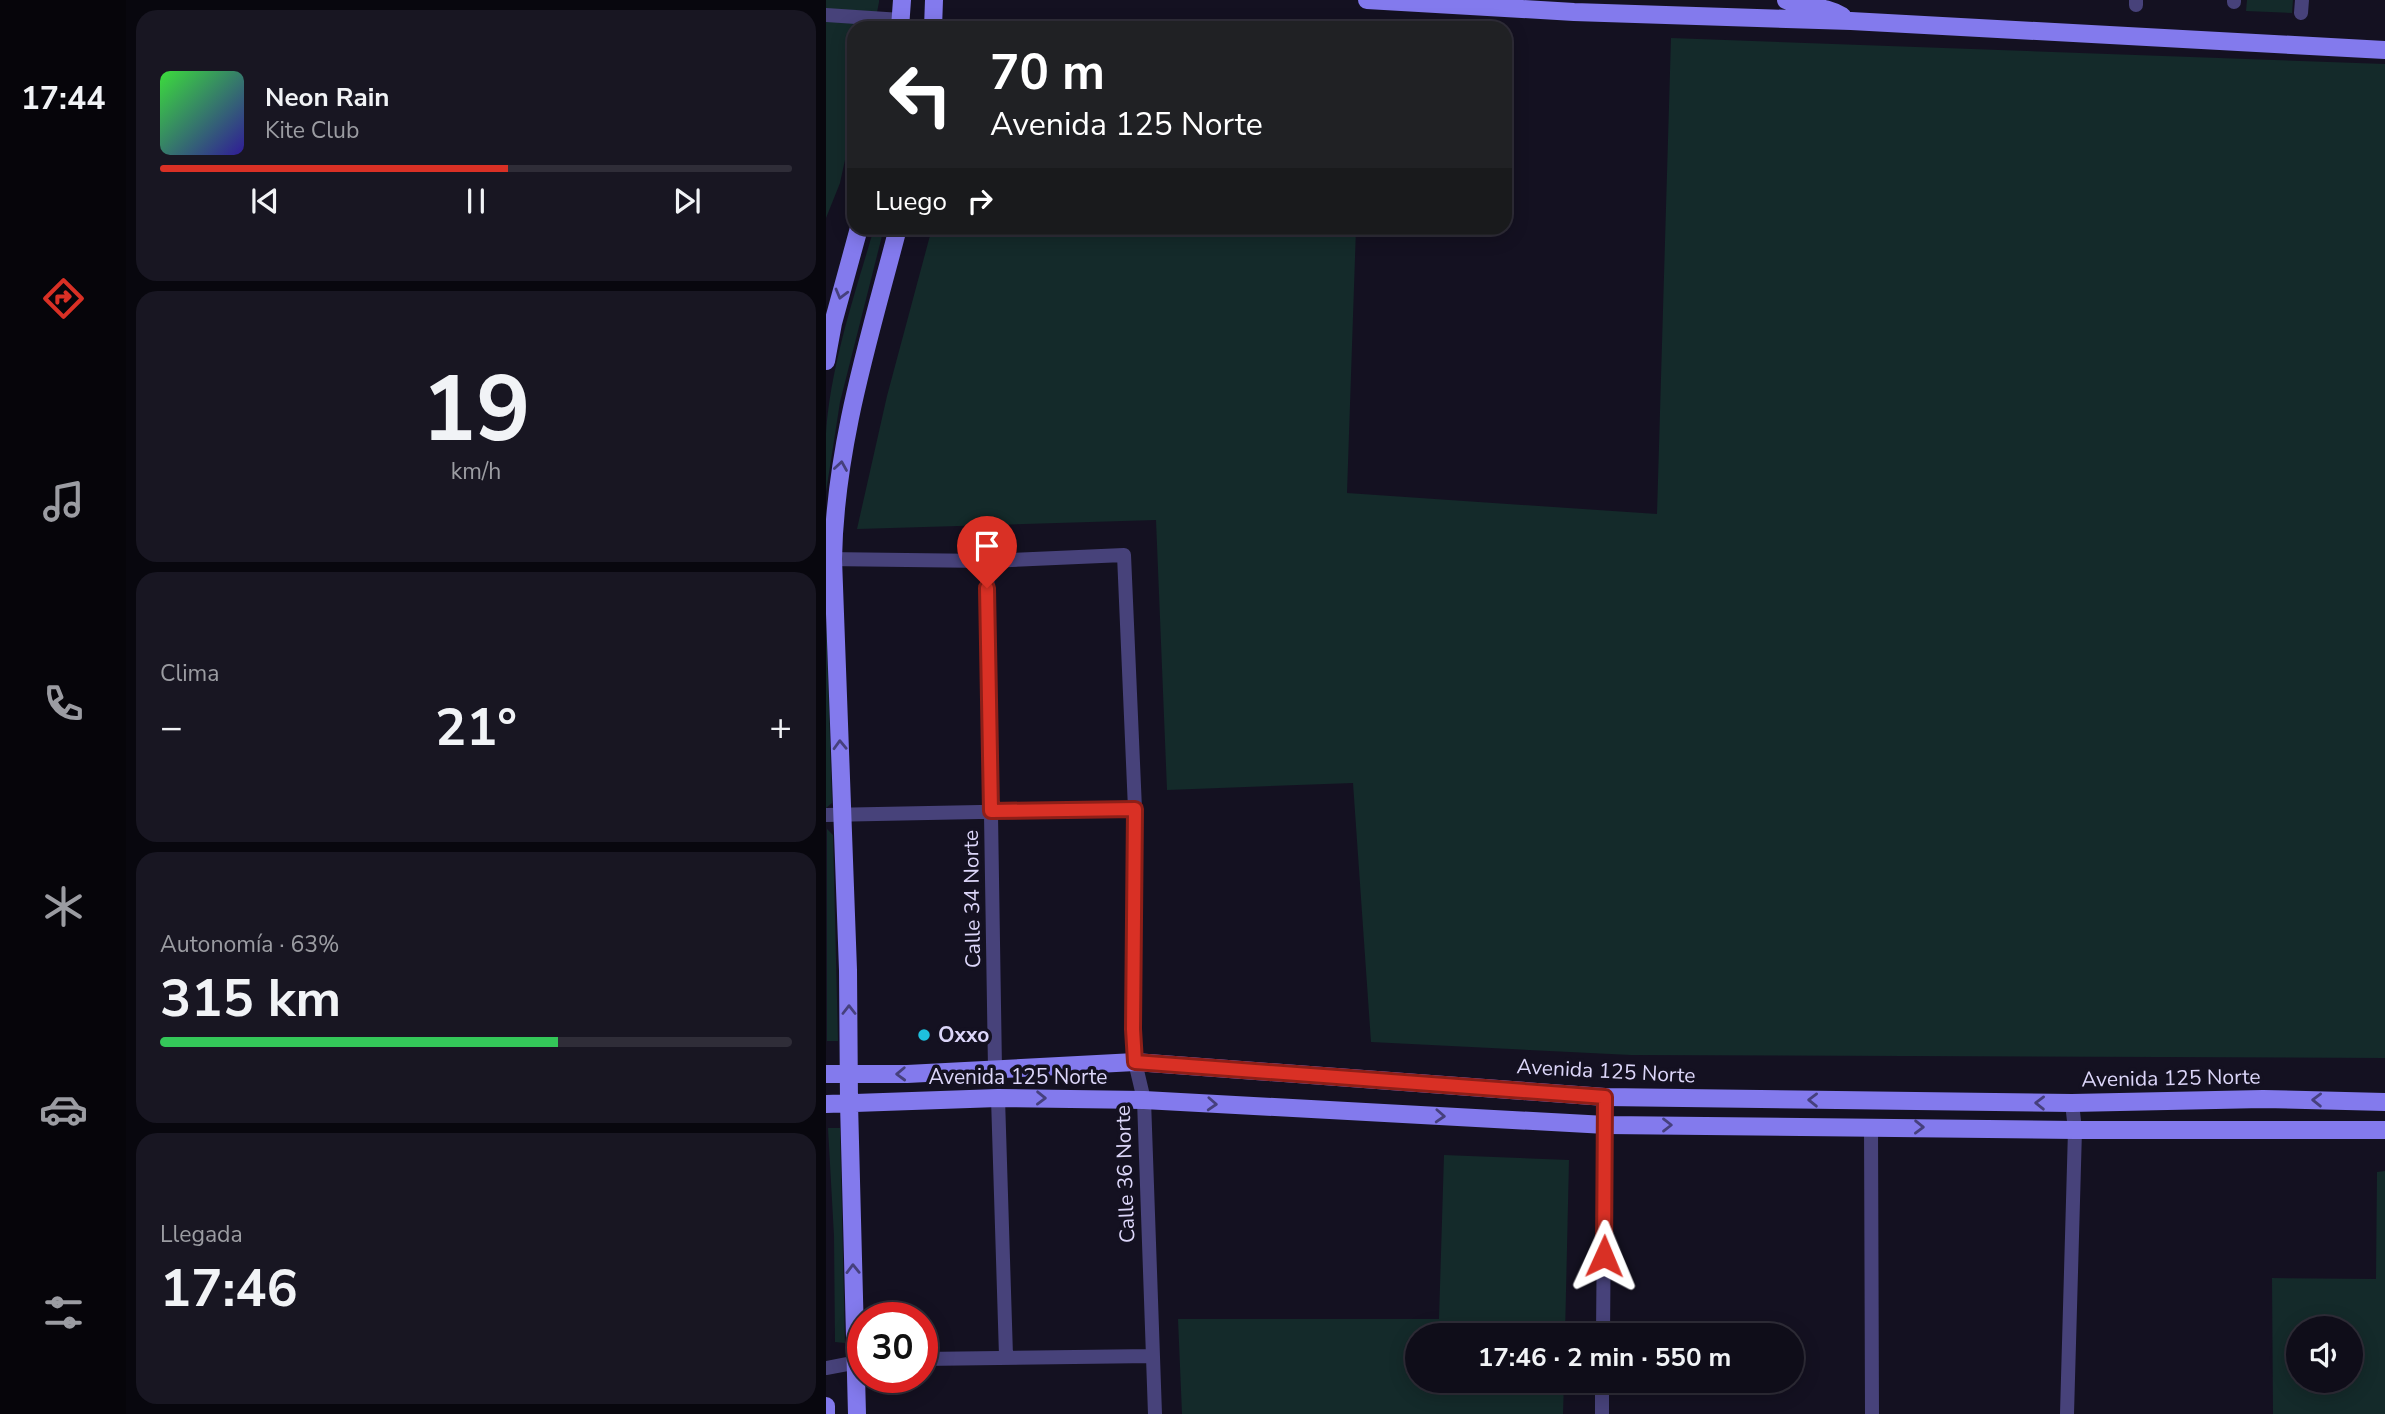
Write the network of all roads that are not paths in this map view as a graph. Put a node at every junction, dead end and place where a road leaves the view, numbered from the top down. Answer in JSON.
{"nodes":[{"id":1,"x":902,"y":0,"type":"edge"},
{"id":2,"x":934,"y":0,"type":"edge"},
{"id":3,"x":1367,"y":0,"type":"edge"},
{"id":4,"x":1607,"y":0,"type":"edge"},
{"id":5,"x":1786,"y":0,"type":"edge"},
{"id":6,"x":1574,"y":12,"type":"junction"},
{"id":7,"x":826,"y":16,"type":"edge"},
{"id":8,"x":872,"y":21,"type":"edge"},
{"id":9,"x":900,"y":21,"type":"edge"},
{"id":10,"x":933,"y":21,"type":"edge"},
{"id":11,"x":1851,"y":21,"type":"junction"},
{"id":12,"x":2385,"y":50,"type":"edge"},
{"id":13,"x":857,"y":235,"type":"edge"},
{"id":14,"x":896,"y":235,"type":"edge"},
{"id":15,"x":826,"y":361,"type":"edge"},
{"id":16,"x":829,"y":559,"type":"edge"},
{"id":17,"x":987,"y":561,"type":"junction"},
{"id":18,"x":1135,"y":809,"type":"junction"},
{"id":19,"x":991,"y":811,"type":"junction"},
{"id":20,"x":834,"y":814,"type":"edge"},
{"id":21,"x":1135,"y":1062,"type":"junction"},
{"id":22,"x":995,"y":1069,"type":"junction"},
{"id":23,"x":826,"y":1074,"type":"edge"},
{"id":24,"x":850,"y":1075,"type":"junction"},
{"id":25,"x":1605,"y":1097,"type":"junction"},
{"id":26,"x":998,"y":1098,"type":"junction"},
{"id":27,"x":2380,"y":1099,"type":"edge"},
{"id":28,"x":1144,"y":1100,"type":"junction"},
{"id":29,"x":849,"y":1103,"type":"junction"},
{"id":30,"x":2072,"y":1103,"type":"junction"},
{"id":31,"x":826,"y":1104,"type":"edge"},
{"id":32,"x":1606,"y":1125,"type":"junction"},
{"id":33,"x":1871,"y":1126,"type":"junction"},
{"id":34,"x":2075,"y":1130,"type":"junction"},
{"id":35,"x":2385,"y":1130,"type":"edge"},
{"id":36,"x":857,"y":1302,"type":"edge"},
{"id":37,"x":1603,"y":1323,"type":"edge"},
{"id":38,"x":1006,"y":1356,"type":"junction"},
{"id":39,"x":1152,"y":1356,"type":"junction"},
{"id":40,"x":938,"y":1358,"type":"edge"},
{"id":41,"x":847,"y":1364,"type":"edge"},
{"id":42,"x":826,"y":1368,"type":"edge"},
{"id":43,"x":858,"y":1393,"type":"edge"},
{"id":44,"x":1602,"y":1393,"type":"edge"},
{"id":45,"x":826,"y":1406,"type":"edge"},
{"id":46,"x":826,"y":1414,"type":"edge"},
{"id":47,"x":857,"y":1414,"type":"edge"},
{"id":48,"x":1155,"y":1414,"type":"edge"},
{"id":49,"x":1602,"y":1414,"type":"edge"},
{"id":50,"x":1872,"y":1414,"type":"edge"},
{"id":51,"x":2067,"y":1414,"type":"edge"}],
"edges":[{"from":1,"to":9,"type":"main road"},
{"from":2,"to":10,"type":"main road"},
{"from":3,"to":6,"type":"main road"},
{"from":4,"to":6,"type":"main road"},
{"from":5,"to":11,"type":"main road"},
{"from":6,"to":11,"type":"main road"},
{"from":7,"to":8,"type":"street"},
{"from":11,"to":12,"type":"main road"},
{"from":13,"to":15,"type":"main road","one_way":true},
{"from":16,"to":14,"type":"main road","one_way":true},
{"from":16,"to":17,"type":"street"},
{"from":20,"to":16,"type":"main road","one_way":true},
{"from":17,"to":18,"type":"street","name":"Calle 36 Norte"},
{"from":17,"to":19,"type":"street","name":"Calle 34 Norte"},
{"from":18,"to":19,"type":"street"},
{"from":18,"to":21,"type":"street","name":"Calle 36 Norte"},
{"from":19,"to":20,"type":"street"},
{"from":19,"to":22,"type":"street","name":"Calle 34 Norte"},
{"from":24,"to":20,"type":"main road","one_way":true},
{"from":21,"to":22,"type":"main road","name":"Avenida 125 Norte"},
{"from":21,"to":25,"type":"main road","name":"Avenida 125 Norte"},
{"from":21,"to":28,"type":"street","name":"Calle 36 Norte"},
{"from":22,"to":24,"type":"main road","name":"Avenida 125 Norte","one_way":true},
{"from":23,"to":24,"type":"main road","name":"Avenida 125 Norte"},
{"from":24,"to":29,"type":"main road"},
{"from":30,"to":25,"type":"main road","name":"Avenida 125 Norte","one_way":true},
{"from":25,"to":32,"type":"street"},
{"from":26,"to":28,"type":"main road","name":"Avenida 125 Norte","one_way":true},
{"from":26,"to":29,"type":"main road","name":"Avenida 125 Norte"},
{"from":26,"to":38,"type":"street"},
{"from":27,"to":30,"type":"main road","name":"Avenida 125 Norte","one_way":true},
{"from":28,"to":32,"type":"main road","name":"Avenida 125 Norte","one_way":true},
{"from":28,"to":39,"type":"street","name":"Calle 36 Norte"},
{"from":29,"to":31,"type":"main road","name":"Avenida 125 Norte"},
{"from":36,"to":29,"type":"main road","one_way":true},
{"from":30,"to":34,"type":"street"},
{"from":32,"to":33,"type":"main road","name":"Avenida 125 Norte","one_way":true},
{"from":32,"to":37,"type":"street"},
{"from":33,"to":34,"type":"main road","name":"Avenida 125 Norte","one_way":true},
{"from":33,"to":50,"type":"street"},
{"from":34,"to":35,"type":"main road","name":"Avenida 125 Norte"},
{"from":34,"to":51,"type":"street"},
{"from":38,"to":39,"type":"street"},
{"from":38,"to":40,"type":"street"},
{"from":39,"to":48,"type":"street","name":"Calle 36 Norte"},
{"from":41,"to":42,"type":"street"},
{"from":43,"to":47,"type":"main road"},
{"from":44,"to":49,"type":"street"},
{"from":45,"to":46,"type":"main road"}]}
